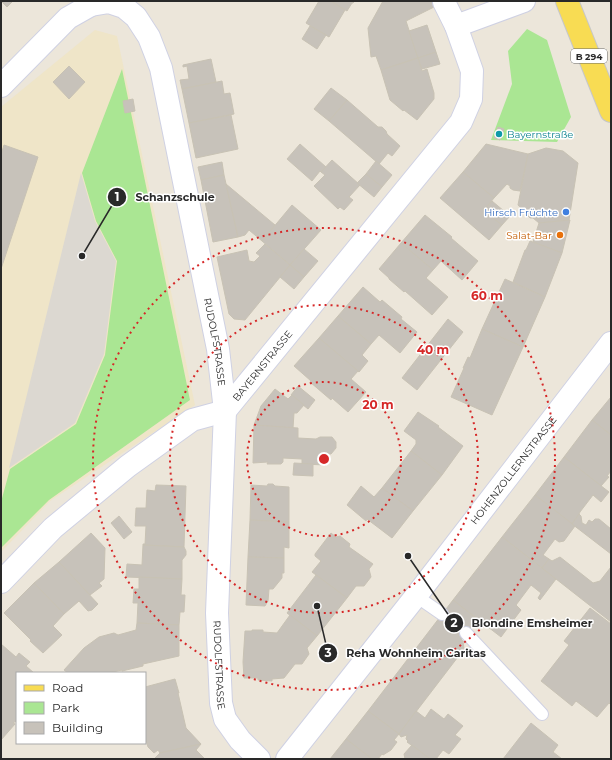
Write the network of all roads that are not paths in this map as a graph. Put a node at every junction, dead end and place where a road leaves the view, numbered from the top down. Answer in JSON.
{"nodes":[{"id":1,"x":524,"y":1,"type":"edge"},
{"id":2,"x":567,"y":1,"type":"edge"},
{"id":3,"x":444,"y":2,"type":"dead end"},
{"id":4,"x":92,"y":3,"type":"edge"},
{"id":5,"x":135,"y":9,"type":"edge"},
{"id":6,"x":456,"y":26,"type":"junction"},
{"id":7,"x":1,"y":86,"type":"edge"},
{"id":8,"x":611,"y":110,"type":"edge"},
{"id":9,"x":611,"y":343,"type":"edge"},
{"id":10,"x":225,"y":411,"type":"junction"},
{"id":11,"x":1,"y":582,"type":"edge"},
{"id":12,"x":416,"y":596,"type":"junction"},
{"id":13,"x":442,"y":614,"type":"dead end"},
{"id":14,"x":466,"y":634,"type":"dead end"},
{"id":15,"x":542,"y":714,"type":"dead end"},
{"id":16,"x":259,"y":759,"type":"edge"},
{"id":17,"x":287,"y":759,"type":"edge"}],
"edges":[{"from":1,"to":6,"type":"street"},
{"from":2,"to":8,"type":"main road","number":"B 294"},
{"from":3,"to":6,"type":"street","name":"BAYERNSTRASSE"},
{"from":4,"to":5,"type":"street","name":"RUDOLFSTRASSE"},
{"from":4,"to":7,"type":"street"},
{"from":5,"to":10,"type":"street","name":"RUDOLFSTRASSE"},
{"from":6,"to":10,"type":"street","name":"BAYERNSTRASSE"},
{"from":9,"to":12,"type":"street","name":"HOHENZOLLERNSTRASSE"},
{"from":10,"to":11,"type":"street","name":"BAYERNSTRASSE"},
{"from":10,"to":16,"type":"street","name":"RUDOLFSTRASSE"},
{"from":12,"to":13,"type":"lane"},
{"from":12,"to":17,"type":"street","name":"HOHENZOLLERNSTRASSE"},
{"from":14,"to":15,"type":"lane"}]}
